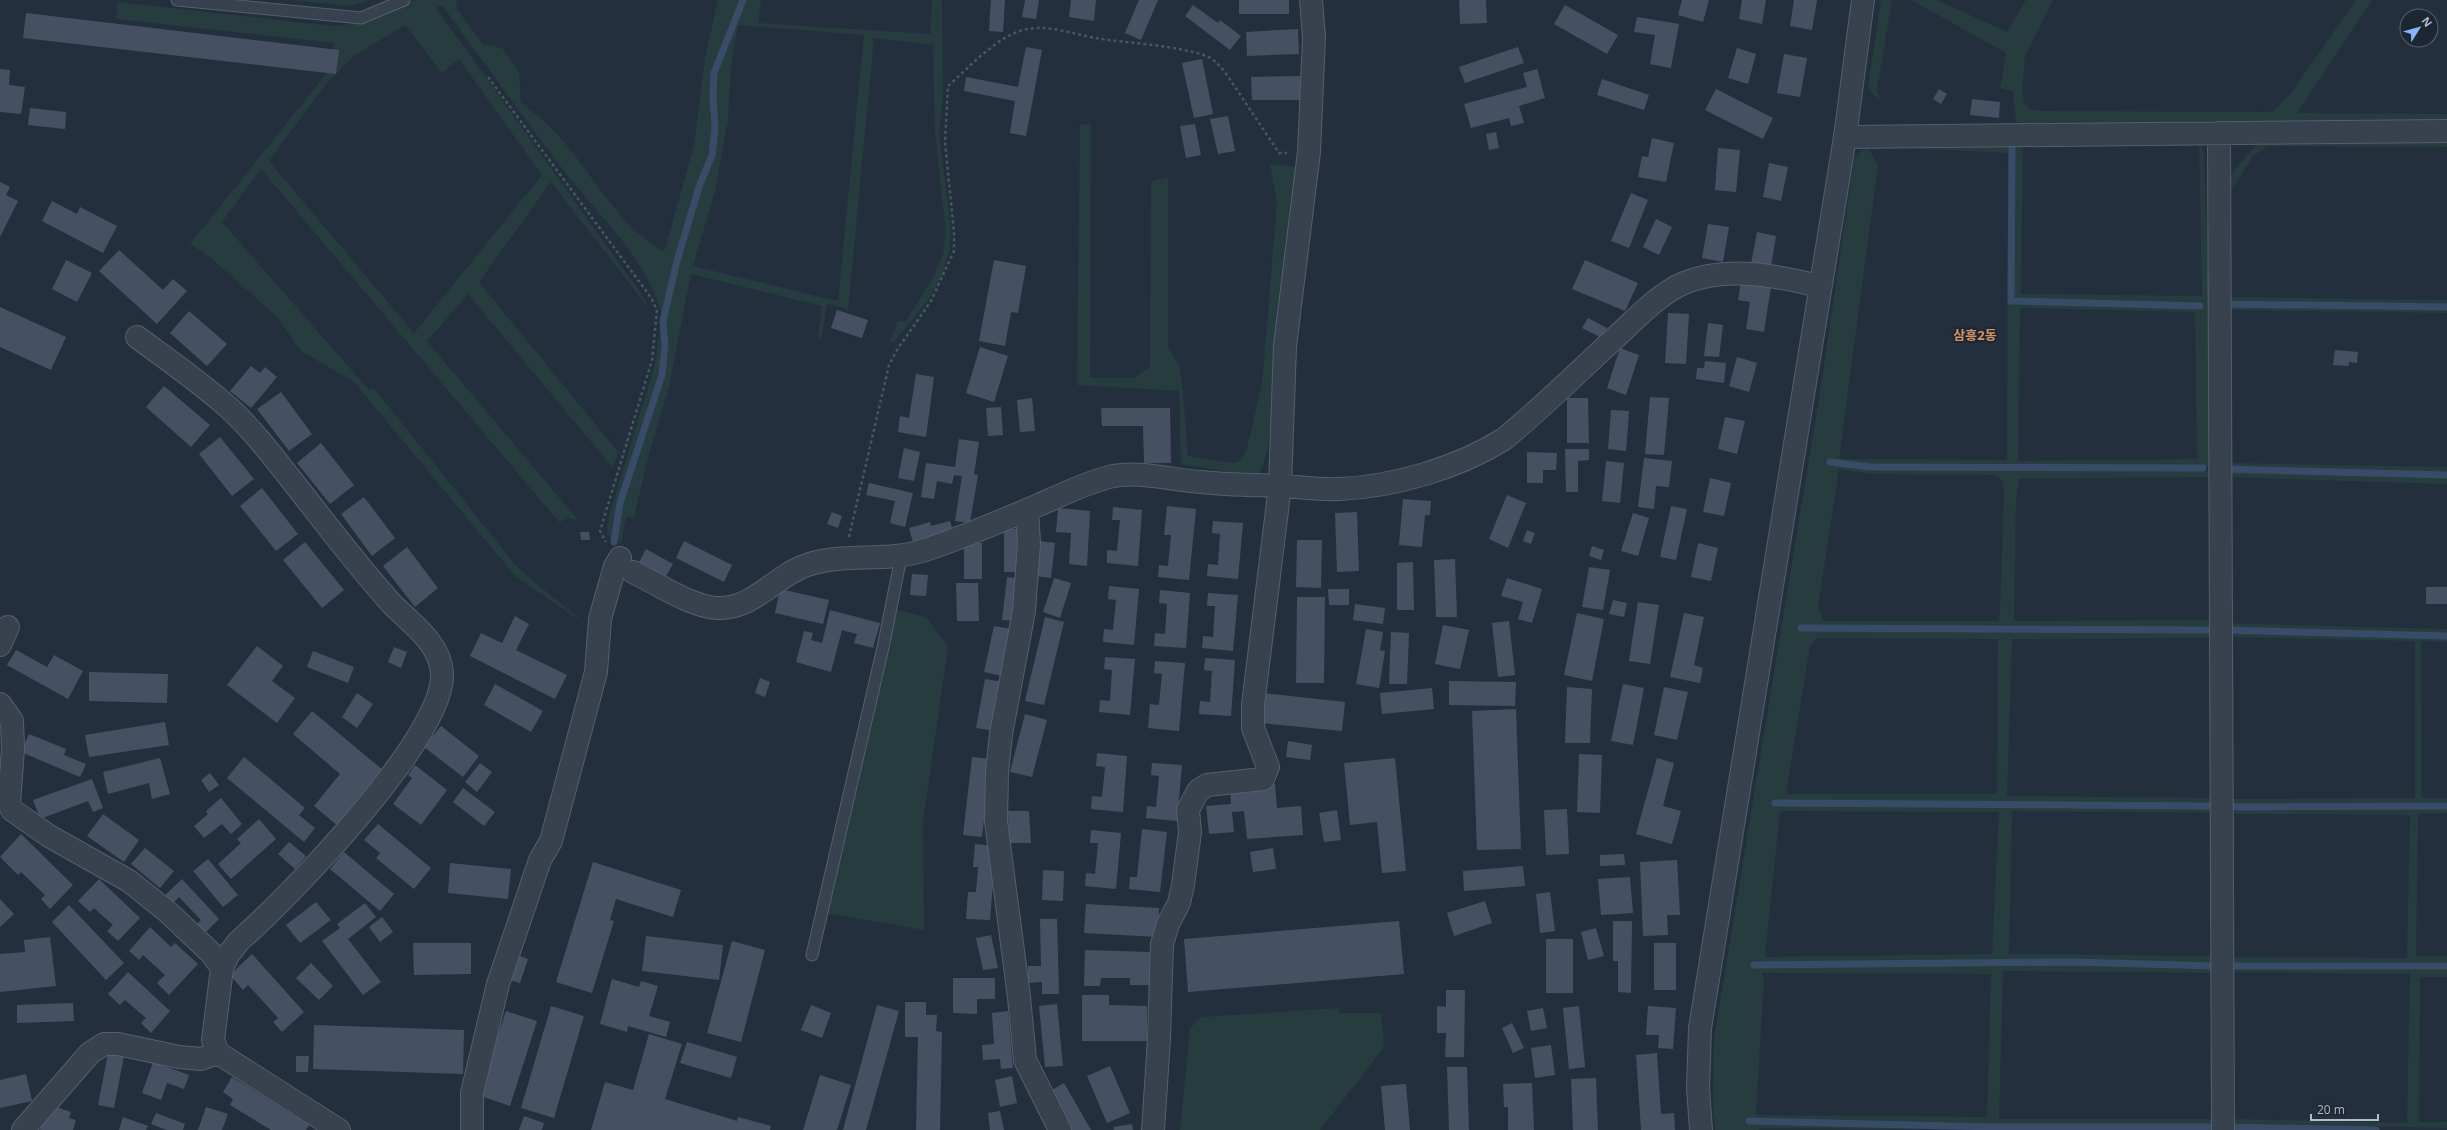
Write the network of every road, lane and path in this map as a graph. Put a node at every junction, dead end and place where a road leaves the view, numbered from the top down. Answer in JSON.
{"nodes":[{"id":1,"x":177,"y":0,"type":"edge"},
{"id":2,"x":404,"y":0,"type":"edge"},
{"id":3,"x":1311,"y":0,"type":"edge"},
{"id":4,"x":1863,"y":0,"type":"edge"},
{"id":5,"x":488,"y":77,"type":"dead end"},
{"id":6,"x":2447,"y":131,"type":"edge"},
{"id":7,"x":2219,"y":133,"type":"junction"},
{"id":8,"x":1844,"y":137,"type":"junction"},
{"id":9,"x":1310,"y":152,"type":"junction"},
{"id":10,"x":1819,"y":286,"type":"junction"},
{"id":11,"x":137,"y":337,"type":"dead end"},
{"id":12,"x":1280,"y":486,"type":"junction"},
{"id":13,"x":1027,"y":510,"type":"junction"},
{"id":14,"x":900,"y":557,"type":"junction"},
{"id":15,"x":847,"y":560,"type":"junction"},
{"id":16,"x":627,"y":565,"type":"junction"},
{"id":17,"x":0,"y":704,"type":"edge"},
{"id":18,"x":812,"y":955,"type":"dead end"},
{"id":19,"x":222,"y":968,"type":"junction"},
{"id":20,"x":218,"y":1053,"type":"junction"},
{"id":21,"x":23,"y":1130,"type":"edge"},
{"id":22,"x":339,"y":1130,"type":"edge"},
{"id":23,"x":472,"y":1130,"type":"edge"},
{"id":24,"x":1060,"y":1130,"type":"edge"},
{"id":25,"x":1153,"y":1130,"type":"edge"},
{"id":26,"x":1700,"y":1130,"type":"edge"},
{"id":27,"x":2223,"y":1130,"type":"edge"}],
"edges":[{"from":1,"to":2,"type":"lane"},
{"from":3,"to":9,"type":"street"},
{"from":4,"to":8,"type":"street"},
{"from":5,"to":16,"type":"path"},
{"from":6,"to":7,"type":"street"},
{"from":7,"to":8,"type":"street"},
{"from":7,"to":27,"type":"street"},
{"from":8,"to":10,"type":"street"},
{"from":9,"to":12,"type":"street"},
{"from":9,"to":15,"type":"path"},
{"from":10,"to":12,"type":"street"},
{"from":10,"to":26,"type":"street"},
{"from":11,"to":19,"type":"street"},
{"from":12,"to":13,"type":"street"},
{"from":12,"to":25,"type":"street"},
{"from":13,"to":14,"type":"street"},
{"from":13,"to":24,"type":"street"},
{"from":14,"to":15,"type":"street"},
{"from":14,"to":18,"type":"lane"},
{"from":15,"to":16,"type":"street"},
{"from":16,"to":23,"type":"street"},
{"from":17,"to":19,"type":"street"},
{"from":19,"to":20,"type":"street"},
{"from":20,"to":21,"type":"street"},
{"from":20,"to":22,"type":"street"}]}
